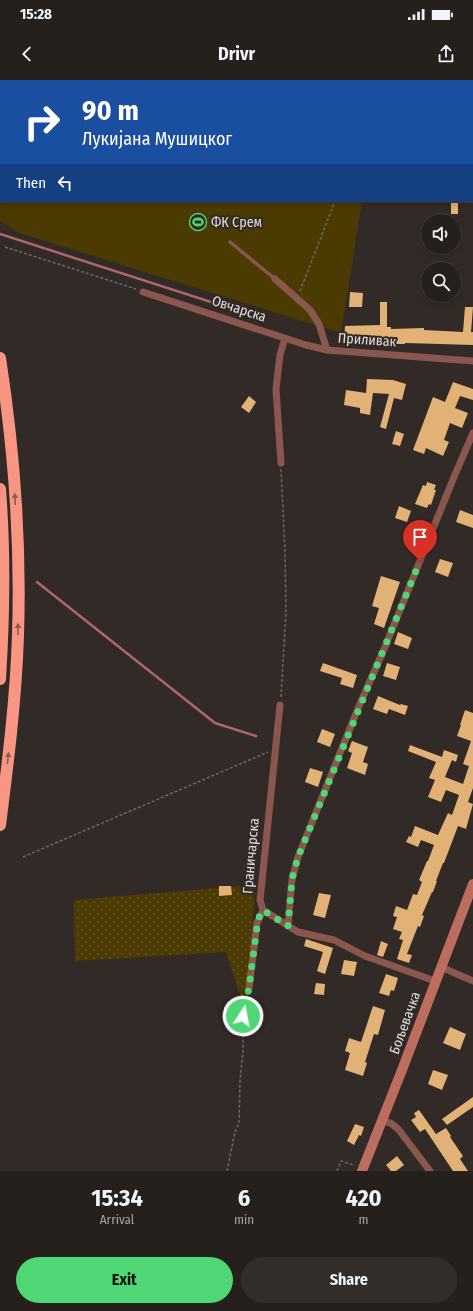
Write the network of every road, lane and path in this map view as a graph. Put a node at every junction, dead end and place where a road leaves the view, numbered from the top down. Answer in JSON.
{"nodes":[{"id":1,"x":335,"y":202,"type":"edge"},
{"id":2,"x":230,"y":242,"type":"dead end"},
{"id":3,"x":5,"y":247,"type":"dead end"},
{"id":4,"x":275,"y":279,"type":"joint"},
{"id":5,"x":143,"y":292,"type":"joint"},
{"id":6,"x":297,"y":298,"type":"junction"},
{"id":7,"x":285,"y":338,"type":"junction"},
{"id":8,"x":327,"y":350,"type":"junction"},
{"id":9,"x":0,"y":358,"type":"edge"},
{"id":10,"x":473,"y":361,"type":"edge"},
{"id":11,"x":473,"y":433,"type":"edge"},
{"id":12,"x":281,"y":464,"type":"joint"},
{"id":13,"x":0,"y":489,"type":"edge"},
{"id":14,"x":0,"y":679,"type":"edge"},
{"id":15,"x":280,"y":705,"type":"joint"},
{"id":16,"x":276,"y":749,"type":"junction"},
{"id":17,"x":0,"y":825,"type":"edge"},
{"id":18,"x":23,"y":857,"type":"dead end"},
{"id":19,"x":473,"y":884,"type":"edge"},
{"id":20,"x":263,"y":910,"type":"junction"},
{"id":21,"x":288,"y":926,"type":"junction"},
{"id":22,"x":441,"y":967,"type":"junction"},
{"id":23,"x":435,"y":981,"type":"junction"},
{"id":24,"x":473,"y":981,"type":"edge"},
{"id":25,"x":249,"y":988,"type":"joint"},
{"id":26,"x":383,"y":1120,"type":"junction"},
{"id":27,"x":363,"y":1170,"type":"edge"},
{"id":28,"x":227,"y":1171,"type":"edge"},
{"id":29,"x":337,"y":1171,"type":"edge"},
{"id":30,"x":430,"y":1171,"type":"edge"}],
"edges":[{"from":1,"to":6,"type":"path"},
{"from":2,"to":4,"type":"lane"},
{"from":3,"to":5,"type":"path"},
{"from":4,"to":6,"type":"street","name":"Приливак"},
{"from":5,"to":7,"type":"street","name":"Овчарска"},
{"from":6,"to":8,"type":"street","name":"Приливак"},
{"from":7,"to":8,"type":"street","name":"Овчарска"},
{"from":7,"to":12,"type":"street"},
{"from":8,"to":10,"type":"street","name":"Приливак"},
{"from":17,"to":9,"type":"highway","one_way":true},
{"from":11,"to":21,"type":"street"},
{"from":12,"to":15,"type":"path"},
{"from":13,"to":14,"type":"highway"},
{"from":15,"to":16,"type":"street","name":"Граничарска"},
{"from":16,"to":18,"type":"path"},
{"from":16,"to":20,"type":"street","name":"Граничарска"},
{"from":19,"to":22,"type":"main road","name":"Бољевачка"},
{"from":20,"to":21,"type":"street"},
{"from":20,"to":25,"type":"street","name":"Граничарска"},
{"from":21,"to":23,"type":"street"},
{"from":22,"to":23,"type":"main road","name":"Бољевачка"},
{"from":22,"to":24,"type":"street"},
{"from":23,"to":26,"type":"main road","name":"Бољевачка"},
{"from":25,"to":28,"type":"path"},
{"from":26,"to":27,"type":"main road","name":"Бољевачка"},
{"from":26,"to":30,"type":"street"},
{"from":27,"to":29,"type":"path"}]}
